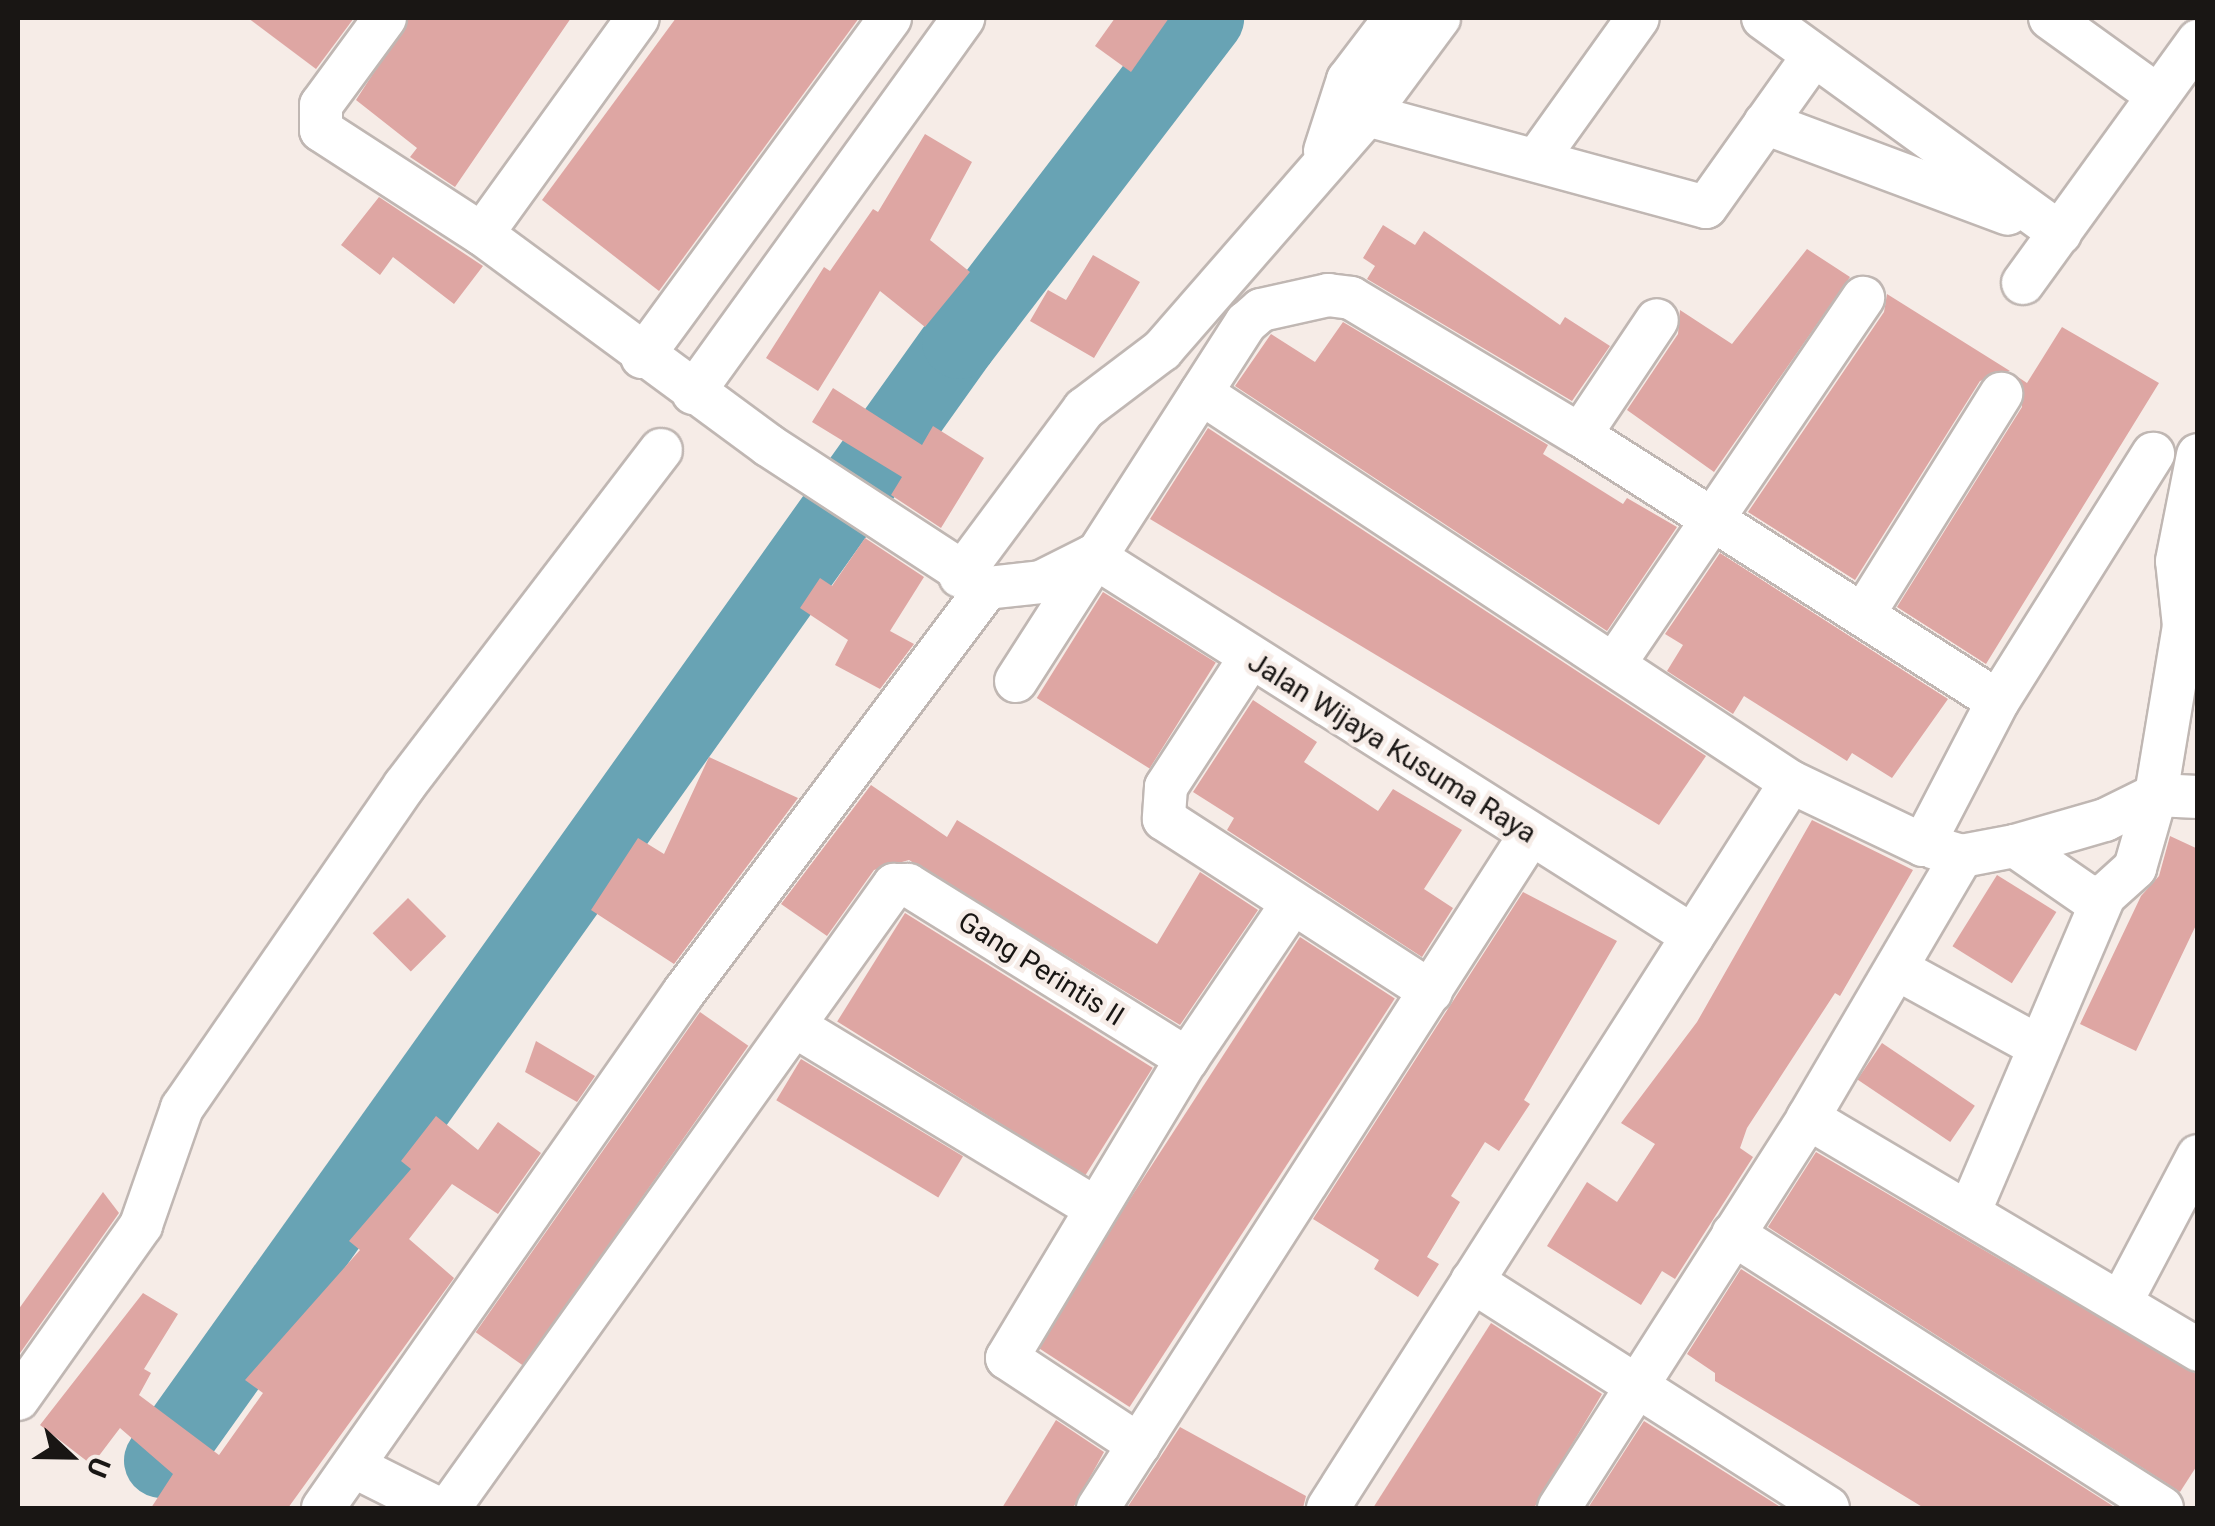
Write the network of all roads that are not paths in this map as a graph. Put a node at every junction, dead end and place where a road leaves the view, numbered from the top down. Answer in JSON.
{"nodes":[{"id":1,"x":385,"y":18,"type":"edge"},
{"id":2,"x":638,"y":18,"type":"edge"},
{"id":3,"x":890,"y":18,"type":"edge"},
{"id":4,"x":962,"y":18,"type":"edge"},
{"id":5,"x":1395,"y":18,"type":"edge"},
{"id":6,"x":1438,"y":18,"type":"edge"},
{"id":7,"x":1638,"y":18,"type":"edge"},
{"id":8,"x":1762,"y":18,"type":"edge"},
{"id":9,"x":2050,"y":18,"type":"edge"},
{"id":10,"x":2198,"y":41,"type":"edge"},
{"id":11,"x":1814,"y":55,"type":"junction"},
{"id":12,"x":2158,"y":96,"type":"junction"},
{"id":13,"x":1367,"y":115,"type":"junction"},
{"id":14,"x":1766,"y":123,"type":"junction"},
{"id":15,"x":1537,"y":159,"type":"junction"},
{"id":16,"x":1322,"y":161,"type":"junction"},
{"id":17,"x":2060,"y":233,"type":"junction"},
{"id":18,"x":482,"y":234,"type":"junction"},
{"id":19,"x":2024,"y":283,"type":"dead end"},
{"id":20,"x":1862,"y":298,"type":"dead end"},
{"id":21,"x":1657,"y":320,"type":"dead end"},
{"id":22,"x":642,"y":357,"type":"junction"},
{"id":23,"x":694,"y":393,"type":"junction"},
{"id":24,"x":1201,"y":393,"type":"junction"},
{"id":25,"x":2001,"y":394,"type":"dead end"},
{"id":26,"x":1580,"y":435,"type":"junction"},
{"id":27,"x":661,"y":450,"type":"dead end"},
{"id":28,"x":2154,"y":454,"type":"dead end"},
{"id":29,"x":2198,"y":456,"type":"edge"},
{"id":30,"x":1714,"y":522,"type":"junction"},
{"id":31,"x":1093,"y":556,"type":"junction"},
{"id":32,"x":974,"y":582,"type":"junction"},
{"id":33,"x":1862,"y":615,"type":"junction"},
{"id":34,"x":1250,"y":658,"type":"junction"},
{"id":35,"x":1616,"y":660,"type":"junction"},
{"id":36,"x":1016,"y":681,"type":"dead end"},
{"id":37,"x":1998,"y":701,"type":"junction"},
{"id":38,"x":1791,"y":782,"type":"junction"},
{"id":39,"x":2177,"y":796,"type":"edge"},
{"id":40,"x":1530,"y":835,"type":"junction"},
{"id":41,"x":2015,"y":846,"type":"junction"},
{"id":42,"x":1942,"y":850,"type":"junction"},
{"id":43,"x":2104,"y":896,"type":"junction"},
{"id":44,"x":1290,"y":906,"type":"junction"},
{"id":45,"x":1692,"y":936,"type":"junction"},
{"id":46,"x":1898,"y":970,"type":"junction"},
{"id":47,"x":1431,"y":992,"type":"junction"},
{"id":48,"x":798,"y":1028,"type":"junction"},
{"id":49,"x":2036,"y":1046,"type":"junction"},
{"id":50,"x":1186,"y":1059,"type":"junction"},
{"id":51,"x":1808,"y":1118,"type":"junction"},
{"id":52,"x":2198,"y":1156,"type":"edge"},
{"id":53,"x":1095,"y":1208,"type":"junction"},
{"id":54,"x":1969,"y":1213,"type":"junction"},
{"id":55,"x":1733,"y":1234,"type":"junction"},
{"id":56,"x":1472,"y":1281,"type":"junction"},
{"id":57,"x":2121,"y":1302,"type":"junction"},
{"id":58,"x":2198,"y":1350,"type":"edge"},
{"id":59,"x":1637,"y":1386,"type":"junction"},
{"id":60,"x":18,"y":1399,"type":"edge"},
{"id":61,"x":1139,"y":1445,"type":"junction"},
{"id":62,"x":353,"y":1466,"type":"junction"},
{"id":63,"x":324,"y":1508,"type":"edge"},
{"id":64,"x":436,"y":1508,"type":"edge"},
{"id":65,"x":449,"y":1508,"type":"edge"},
{"id":66,"x":1098,"y":1508,"type":"edge"},
{"id":67,"x":1328,"y":1508,"type":"edge"},
{"id":68,"x":1559,"y":1508,"type":"edge"},
{"id":69,"x":1828,"y":1508,"type":"edge"},
{"id":70,"x":2162,"y":1508,"type":"edge"}],
"edges":[{"from":1,"to":18,"type":"street"},
{"from":2,"to":18,"type":"street"},
{"from":3,"to":22,"type":"street"},
{"from":4,"to":23,"type":"street"},
{"from":5,"to":16,"type":"street"},
{"from":6,"to":13,"type":"street"},
{"from":7,"to":15,"type":"street"},
{"from":8,"to":11,"type":"street"},
{"from":9,"to":12,"type":"street"},
{"from":10,"to":12,"type":"street"},
{"from":11,"to":14,"type":"street"},
{"from":11,"to":17,"type":"street"},
{"from":12,"to":17,"type":"street"},
{"from":13,"to":15,"type":"street"},
{"from":13,"to":16,"type":"street"},
{"from":14,"to":15,"type":"street"},
{"from":14,"to":17,"type":"street"},
{"from":16,"to":32,"type":"street"},
{"from":17,"to":19,"type":"street"},
{"from":18,"to":22,"type":"street"},
{"from":20,"to":30,"type":"street"},
{"from":21,"to":26,"type":"street"},
{"from":22,"to":23,"type":"street"},
{"from":23,"to":32,"type":"street"},
{"from":24,"to":26,"type":"street"},
{"from":24,"to":31,"type":"street"},
{"from":24,"to":35,"type":"street"},
{"from":25,"to":33,"type":"street"},
{"from":26,"to":30,"type":"street"},
{"from":27,"to":60,"type":"street"},
{"from":28,"to":37,"type":"street"},
{"from":29,"to":39,"type":"street"},
{"from":30,"to":33,"type":"street"},
{"from":30,"to":35,"type":"street"},
{"from":31,"to":32,"type":"street"},
{"from":31,"to":34,"type":"street","name":"Jalan Wijaya Kusuma Raya"},
{"from":31,"to":36,"type":"street"},
{"from":32,"to":62,"type":"street"},
{"from":33,"to":37,"type":"street"},
{"from":34,"to":40,"type":"street","name":"Jalan Wijaya Kusuma Raya"},
{"from":34,"to":44,"type":"street"},
{"from":35,"to":38,"type":"street"},
{"from":37,"to":42,"type":"street"},
{"from":38,"to":42,"type":"street"},
{"from":38,"to":45,"type":"street"},
{"from":39,"to":41,"type":"street"},
{"from":39,"to":43,"type":"street"},
{"from":40,"to":45,"type":"street","name":"Jalan Wijaya Kusuma Raya"},
{"from":40,"to":47,"type":"street"},
{"from":41,"to":42,"type":"street"},
{"from":41,"to":43,"type":"street"},
{"from":42,"to":46,"type":"street"},
{"from":43,"to":49,"type":"street"},
{"from":44,"to":47,"type":"street"},
{"from":44,"to":50,"type":"street"},
{"from":45,"to":56,"type":"street"},
{"from":46,"to":49,"type":"street"},
{"from":46,"to":51,"type":"street"},
{"from":47,"to":61,"type":"street"},
{"from":48,"to":50,"type":"street","name":"Gang Perintis II"},
{"from":48,"to":53,"type":"street"},
{"from":48,"to":65,"type":"street"},
{"from":49,"to":54,"type":"street"},
{"from":50,"to":53,"type":"street"},
{"from":51,"to":54,"type":"street"},
{"from":51,"to":55,"type":"street"},
{"from":52,"to":57,"type":"street"},
{"from":53,"to":61,"type":"street"},
{"from":54,"to":57,"type":"street"},
{"from":55,"to":59,"type":"street"},
{"from":55,"to":70,"type":"street"},
{"from":56,"to":59,"type":"street"},
{"from":56,"to":67,"type":"street"},
{"from":57,"to":58,"type":"street"},
{"from":59,"to":68,"type":"street"},
{"from":59,"to":69,"type":"street"},
{"from":61,"to":66,"type":"street"},
{"from":62,"to":63,"type":"street"},
{"from":62,"to":64,"type":"street"}]}
